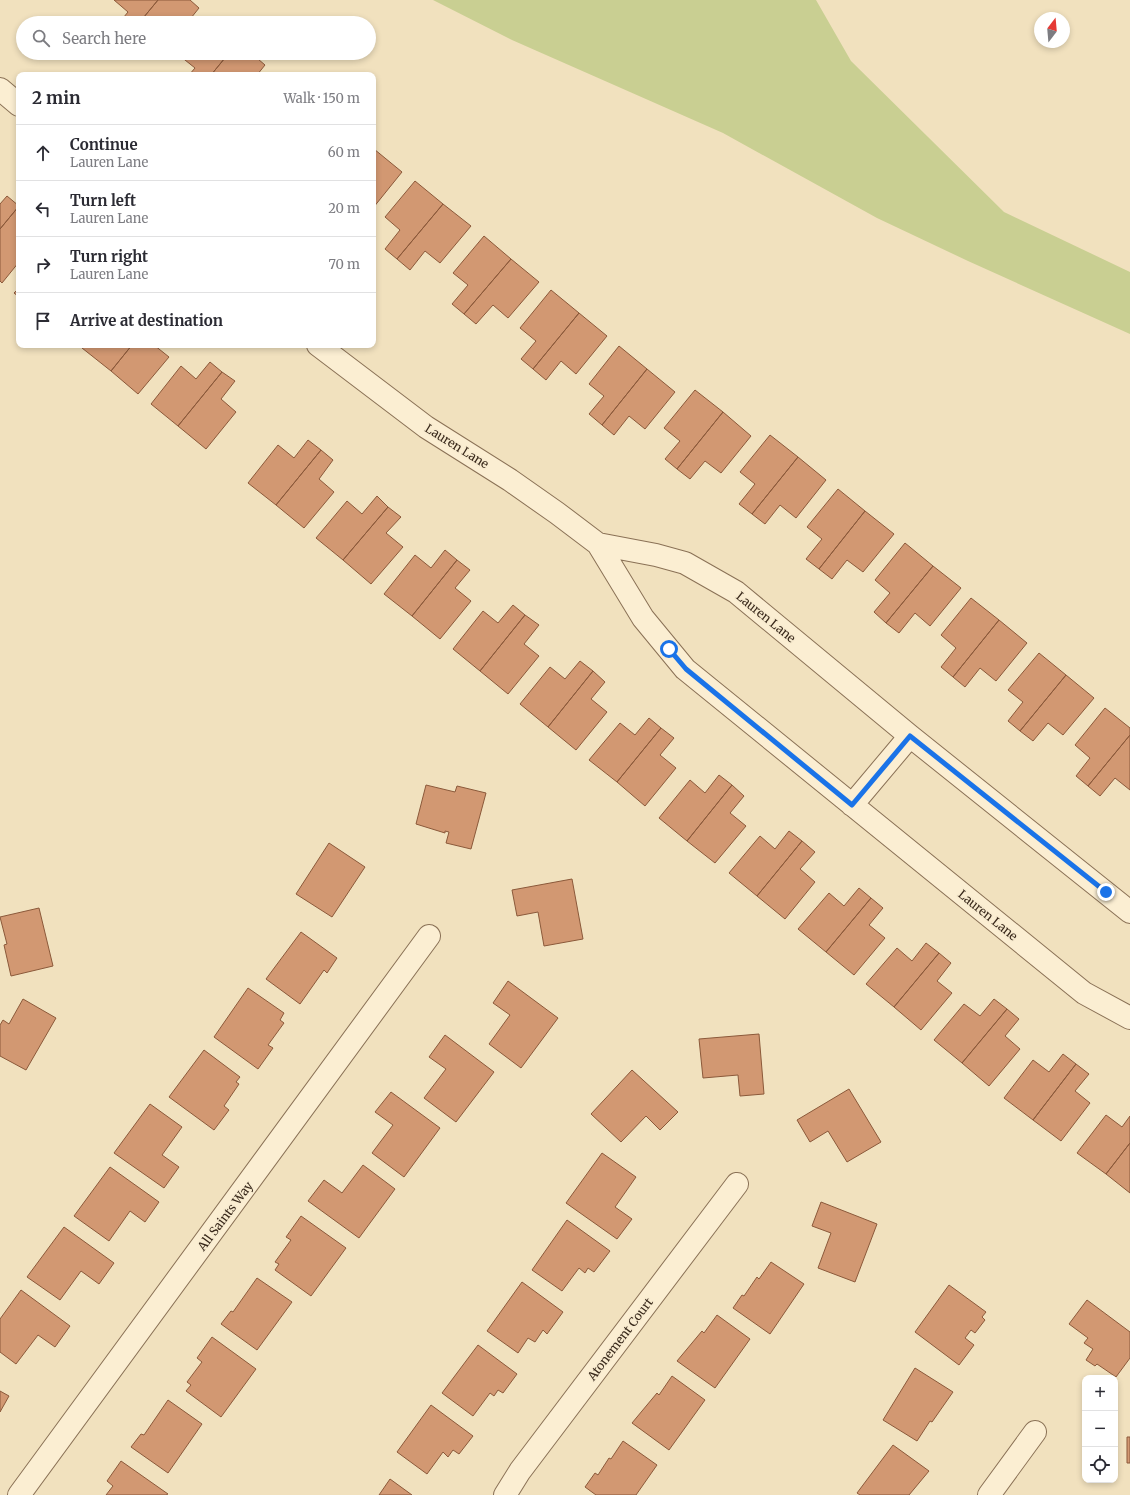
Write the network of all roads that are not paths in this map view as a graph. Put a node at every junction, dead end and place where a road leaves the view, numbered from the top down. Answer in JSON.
{"nodes":[{"id":1,"x":0,"y":89,"type":"edge"},
{"id":2,"x":16,"y":102,"type":"edge"},
{"id":3,"x":322,"y":348,"type":"edge"},
{"id":4,"x":598,"y":544,"type":"junction"},
{"id":5,"x":910,"y":736,"type":"junction"},
{"id":6,"x":852,"y":805,"type":"junction"},
{"id":7,"x":1130,"y":912,"type":"edge"},
{"id":8,"x":429,"y":936,"type":"dead end"},
{"id":9,"x":1130,"y":1018,"type":"edge"},
{"id":10,"x":737,"y":1184,"type":"dead end"},
{"id":11,"x":1035,"y":1432,"type":"dead end"},
{"id":12,"x":19,"y":1495,"type":"edge"},
{"id":13,"x":506,"y":1495,"type":"edge"},
{"id":14,"x":989,"y":1495,"type":"edge"}],
"edges":[{"from":1,"to":2,"type":"street"},
{"from":3,"to":4,"type":"street","name":"Lauren Lane"},
{"from":4,"to":5,"type":"street","name":"Lauren Lane"},
{"from":4,"to":6,"type":"street","name":"Lauren Lane"},
{"from":5,"to":6,"type":"street"},
{"from":5,"to":7,"type":"street","name":"Lauren Lane"},
{"from":6,"to":9,"type":"street","name":"Lauren Lane"},
{"from":8,"to":12,"type":"street","name":"All Saints Way"},
{"from":10,"to":13,"type":"street","name":"Atonement Court"},
{"from":11,"to":14,"type":"street"}]}
